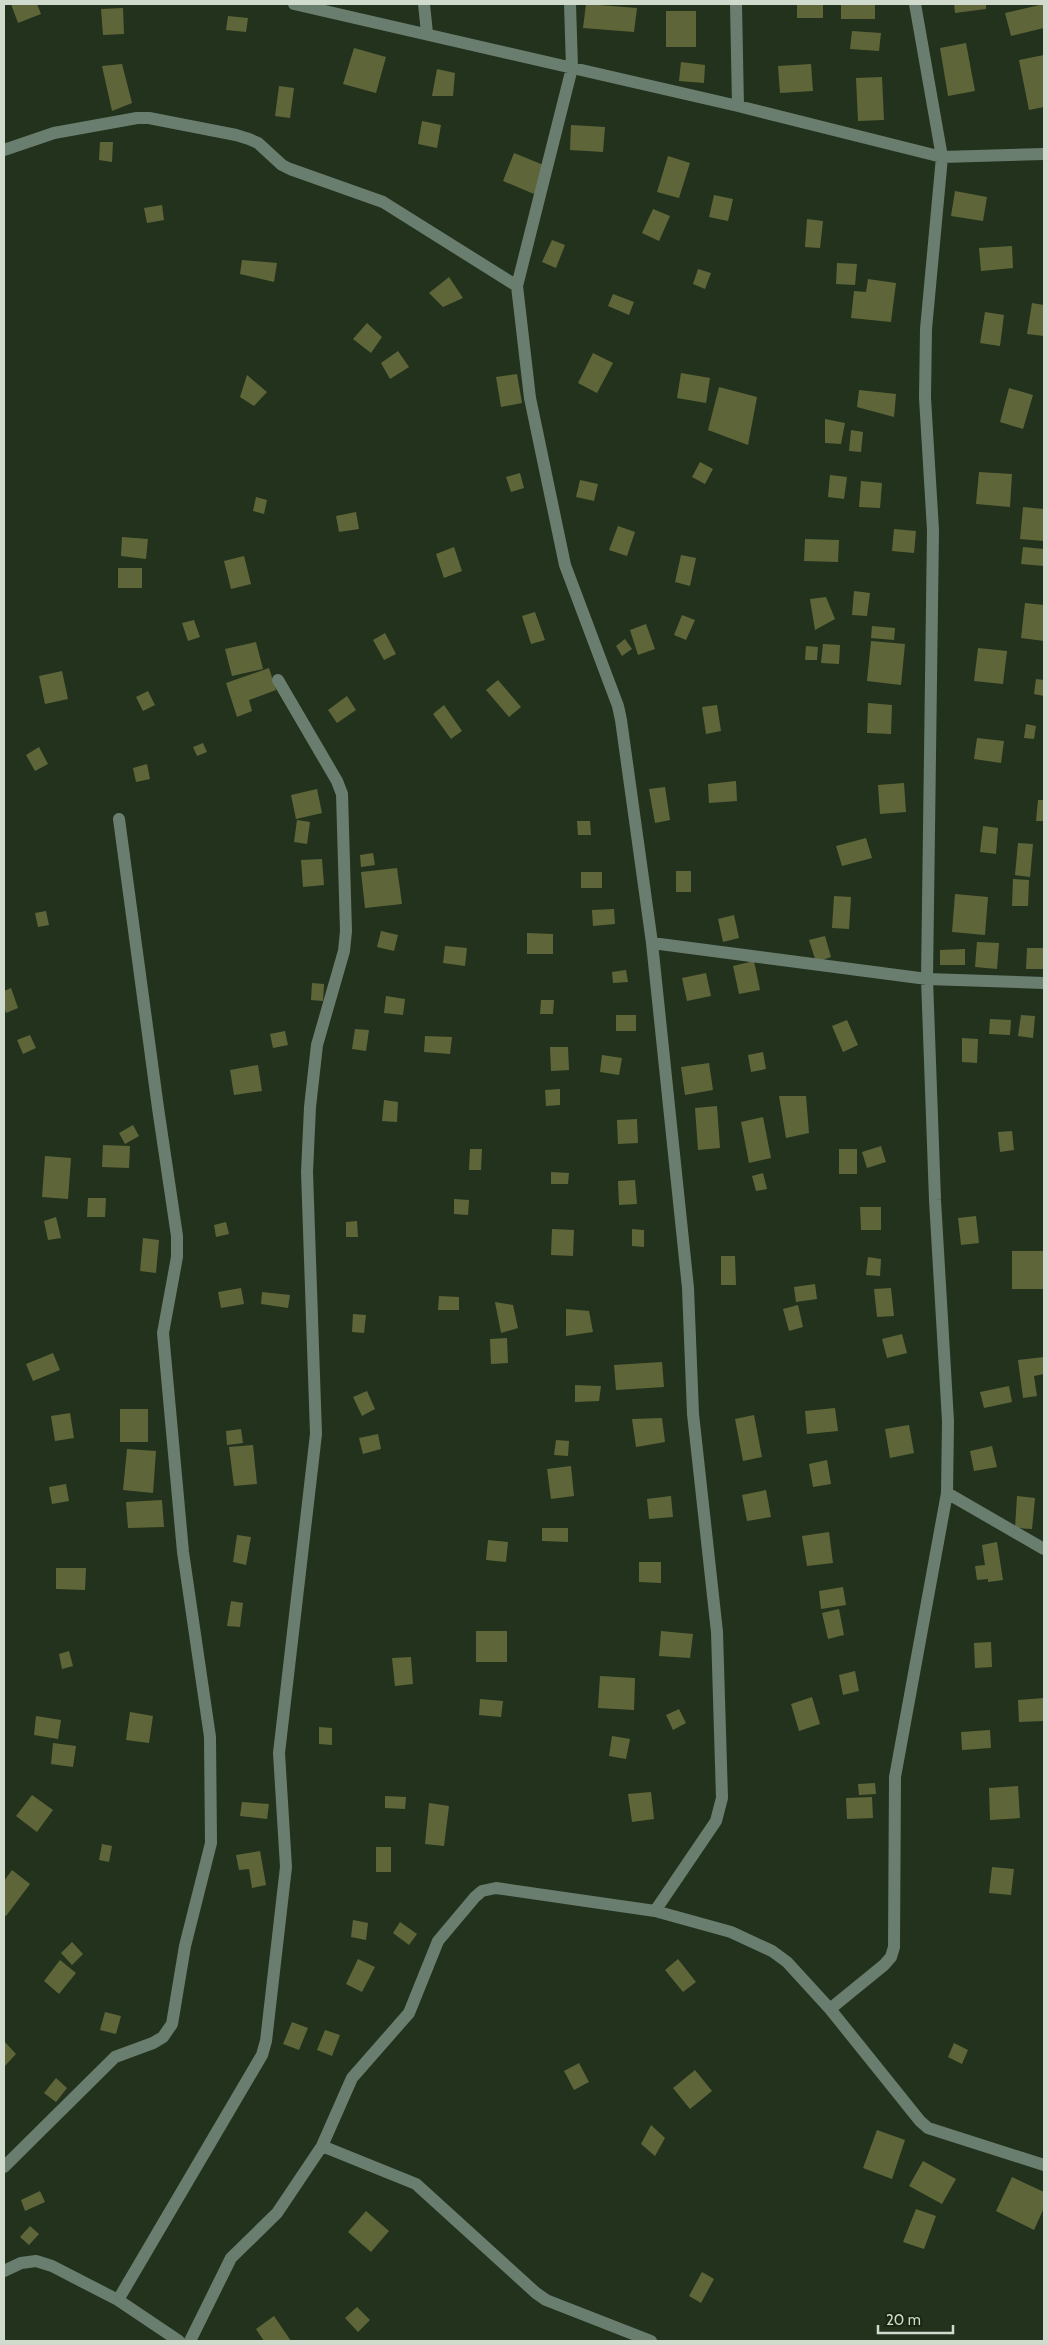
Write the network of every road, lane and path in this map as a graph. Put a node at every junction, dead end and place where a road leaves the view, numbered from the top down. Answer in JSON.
{"nodes":[{"id":1,"x":294,"y":4,"type":"edge"},
{"id":2,"x":424,"y":4,"type":"edge"},
{"id":3,"x":570,"y":4,"type":"edge"},
{"id":4,"x":736,"y":4,"type":"edge"},
{"id":5,"x":915,"y":4,"type":"edge"},
{"id":6,"x":427,"y":33,"type":"junction"},
{"id":7,"x":572,"y":68,"type":"junction"},
{"id":8,"x":738,"y":106,"type":"junction"},
{"id":9,"x":4,"y":150,"type":"edge"},
{"id":10,"x":1044,"y":154,"type":"edge"},
{"id":11,"x":942,"y":157,"type":"junction"},
{"id":12,"x":516,"y":286,"type":"junction"},
{"id":13,"x":278,"y":680,"type":"dead end"},
{"id":14,"x":119,"y":818,"type":"dead end"},
{"id":15,"x":652,"y":943,"type":"junction"},
{"id":16,"x":927,"y":979,"type":"junction"},
{"id":17,"x":1044,"y":983,"type":"edge"},
{"id":18,"x":947,"y":1493,"type":"junction"},
{"id":19,"x":1044,"y":1549,"type":"edge"},
{"id":20,"x":656,"y":1911,"type":"junction"},
{"id":21,"x":830,"y":2009,"type":"junction"},
{"id":22,"x":322,"y":2146,"type":"junction"},
{"id":23,"x":1044,"y":2165,"type":"edge"},
{"id":24,"x":4,"y":2167,"type":"edge"},
{"id":25,"x":4,"y":2270,"type":"edge"},
{"id":26,"x":118,"y":2300,"type":"junction"},
{"id":27,"x":180,"y":2341,"type":"edge"},
{"id":28,"x":190,"y":2341,"type":"edge"},
{"id":29,"x":651,"y":2341,"type":"edge"}],
"edges":[{"from":1,"to":6,"type":"street"},
{"from":2,"to":6,"type":"street"},
{"from":3,"to":7,"type":"street"},
{"from":4,"to":8,"type":"street"},
{"from":5,"to":11,"type":"street"},
{"from":6,"to":7,"type":"street"},
{"from":7,"to":8,"type":"street"},
{"from":7,"to":12,"type":"street"},
{"from":8,"to":11,"type":"street"},
{"from":9,"to":12,"type":"street"},
{"from":10,"to":11,"type":"street"},
{"from":11,"to":16,"type":"street"},
{"from":12,"to":15,"type":"street"},
{"from":13,"to":26,"type":"street"},
{"from":14,"to":24,"type":"street"},
{"from":15,"to":16,"type":"street"},
{"from":15,"to":20,"type":"street"},
{"from":16,"to":17,"type":"street"},
{"from":16,"to":18,"type":"street"},
{"from":18,"to":19,"type":"street"},
{"from":18,"to":21,"type":"street"},
{"from":20,"to":21,"type":"street"},
{"from":20,"to":22,"type":"street"},
{"from":21,"to":23,"type":"street"},
{"from":22,"to":28,"type":"street"},
{"from":22,"to":29,"type":"street"},
{"from":25,"to":26,"type":"street"},
{"from":26,"to":27,"type":"street"}]}
